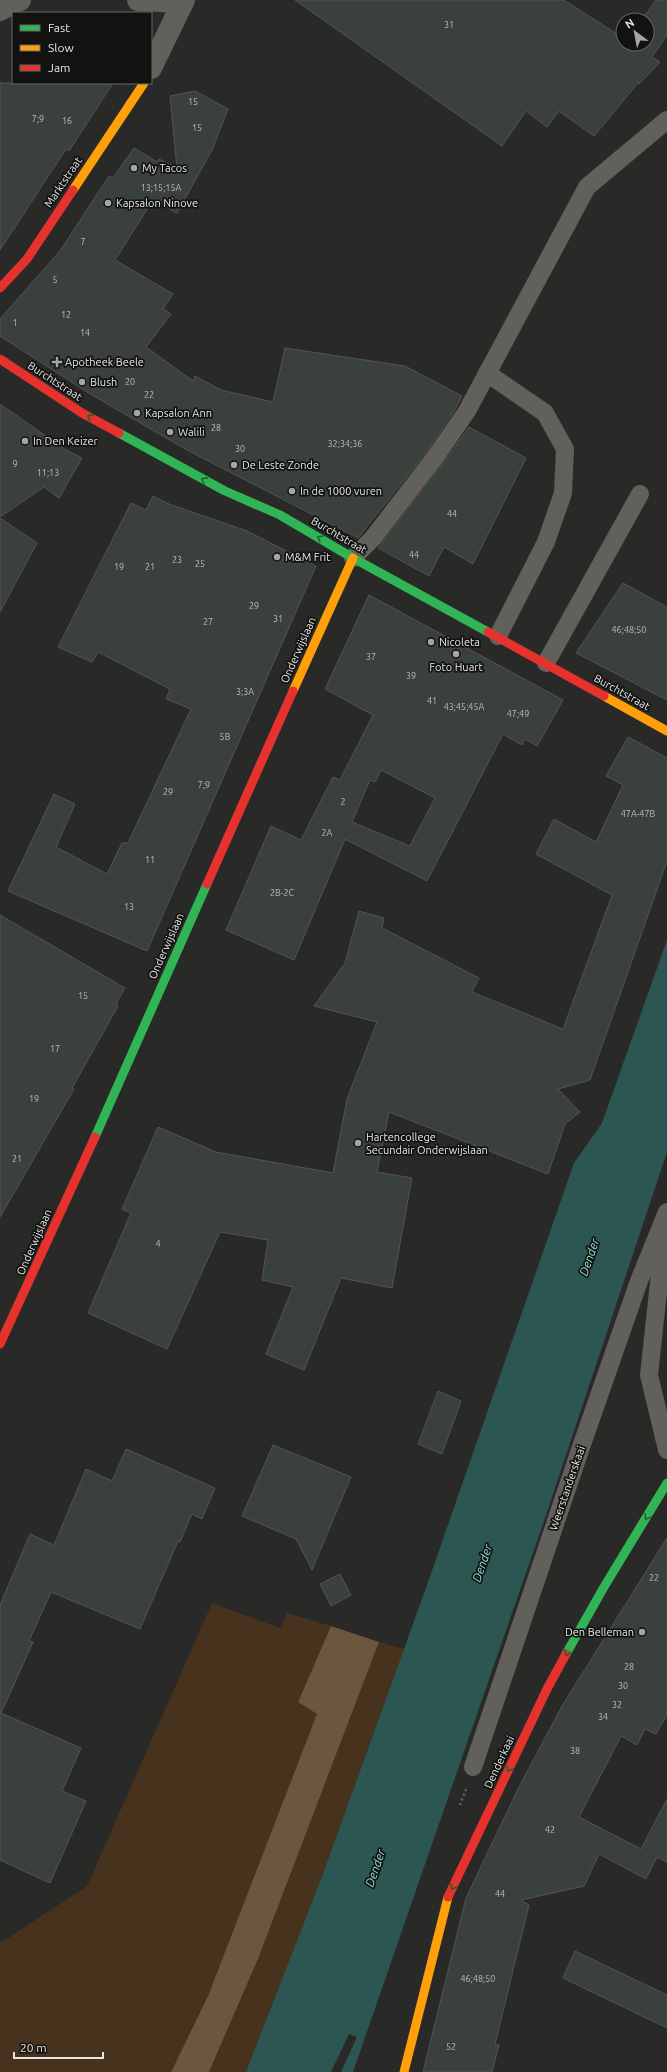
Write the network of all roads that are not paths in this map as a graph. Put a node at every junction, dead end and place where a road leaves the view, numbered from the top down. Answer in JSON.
{"nodes":[{"id":1,"x":20,"y":0,"type":"edge"},
{"id":2,"x":138,"y":0,"type":"edge"},
{"id":3,"x":182,"y":1,"type":"edge"},
{"id":4,"x":0,"y":10,"type":"edge"},
{"id":5,"x":152,"y":66,"type":"edge"},
{"id":6,"x":143,"y":84,"type":"edge"},
{"id":7,"x":667,"y":120,"type":"edge"},
{"id":8,"x":0,"y":288,"type":"edge"},
{"id":9,"x":0,"y":359,"type":"edge"},
{"id":10,"x":487,"y":373,"type":"junction"},
{"id":11,"x":640,"y":494,"type":"dead end"},
{"id":12,"x":353,"y":558,"type":"junction"},
{"id":13,"x":498,"y":636,"type":"junction"},
{"id":14,"x":546,"y":663,"type":"junction"},
{"id":15,"x":667,"y":731,"type":"edge"},
{"id":16,"x":666,"y":1214,"type":"edge"},
{"id":17,"x":0,"y":1344,"type":"edge"},
{"id":18,"x":667,"y":1450,"type":"edge"},
{"id":19,"x":667,"y":1483,"type":"edge"},
{"id":20,"x":473,"y":1767,"type":"dead end"},
{"id":21,"x":404,"y":2072,"type":"edge"}],
"edges":[{"from":1,"to":4,"type":"street"},
{"from":2,"to":3,"type":"street"},
{"from":3,"to":5,"type":"street"},
{"from":6,"to":8,"type":"street","name":"Marktstraat"},
{"from":7,"to":10,"type":"lane"},
{"from":12,"to":9,"type":"street","name":"Burchtstraat","one_way":true},
{"from":10,"to":12,"type":"lane"},
{"from":10,"to":13,"type":"lane"},
{"from":11,"to":14,"type":"lane"},
{"from":12,"to":13,"type":"street","name":"Burchtstraat"},
{"from":12,"to":17,"type":"street","name":"Onderwijslaan"},
{"from":13,"to":14,"type":"street","name":"Burchtstraat"},
{"from":14,"to":15,"type":"street","name":"Burchtstraat"},
{"from":16,"to":18,"type":"lane"},
{"from":16,"to":20,"type":"lane","name":"Weerstanderskaai"},
{"from":19,"to":21,"type":"street","name":"Denderkaai","one_way":true}]}
